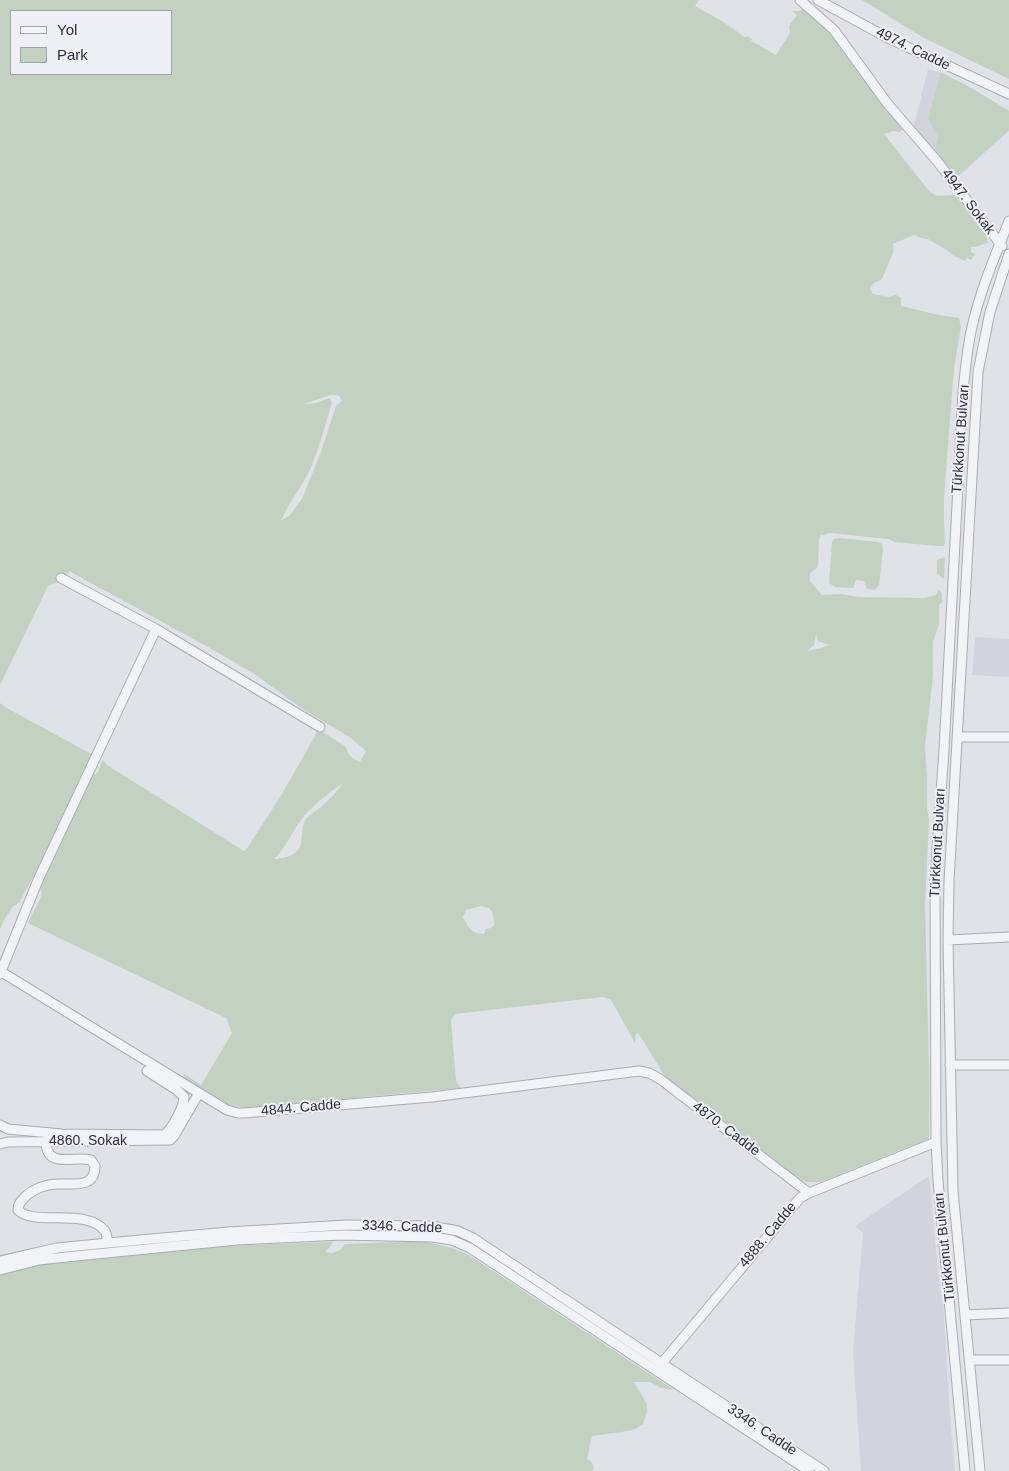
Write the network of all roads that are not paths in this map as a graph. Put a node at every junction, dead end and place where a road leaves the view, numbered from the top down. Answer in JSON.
{"nodes":[{"id":1,"x":800,"y":0,"type":"edge"},
{"id":2,"x":818,"y":0,"type":"edge"},
{"id":3,"x":1009,"y":94,"type":"edge"},
{"id":4,"x":1009,"y":221,"type":"edge"},
{"id":5,"x":1000,"y":243,"type":"junction"},
{"id":6,"x":1009,"y":256,"type":"edge"},
{"id":7,"x":61,"y":578,"type":"dead end"},
{"id":8,"x":156,"y":629,"type":"junction"},
{"id":9,"x":320,"y":727,"type":"dead end"},
{"id":10,"x":957,"y":737,"type":"junction"},
{"id":11,"x":1009,"y":737,"type":"edge"},
{"id":12,"x":1009,"y":937,"type":"edge"},
{"id":13,"x":948,"y":940,"type":"junction"},
{"id":14,"x":1,"y":972,"type":"edge"},
{"id":15,"x":950,"y":1065,"type":"junction"},
{"id":16,"x":1009,"y":1065,"type":"edge"},
{"id":17,"x":147,"y":1071,"type":"dead end"},
{"id":18,"x":639,"y":1071,"type":"joint"},
{"id":19,"x":199,"y":1093,"type":"junction"},
{"id":20,"x":0,"y":1125,"type":"edge"},
{"id":21,"x":46,"y":1142,"type":"junction"},
{"id":22,"x":936,"y":1142,"type":"junction"},
{"id":23,"x":0,"y":1143,"type":"edge"},
{"id":24,"x":810,"y":1193,"type":"junction"},
{"id":25,"x":108,"y":1243,"type":"junction"},
{"id":26,"x":0,"y":1261,"type":"edge"},
{"id":27,"x":0,"y":1270,"type":"edge"},
{"id":28,"x":1009,"y":1313,"type":"edge"},
{"id":29,"x":965,"y":1316,"type":"junction"},
{"id":30,"x":969,"y":1360,"type":"junction"},
{"id":31,"x":1009,"y":1360,"type":"edge"},
{"id":32,"x":662,"y":1363,"type":"junction"},
{"id":33,"x":808,"y":1471,"type":"edge"},
{"id":34,"x":824,"y":1471,"type":"edge"},
{"id":35,"x":965,"y":1471,"type":"edge"},
{"id":36,"x":980,"y":1471,"type":"edge"}],
"edges":[{"from":1,"to":5,"type":"street","name":"4947. Sokak"},
{"from":2,"to":3,"type":"street","name":"4974. Cadde"},
{"from":4,"to":5,"type":"street","name":"Türkkonut Bulvarı"},
{"from":5,"to":6,"type":"street","name":"4947. Sokak"},
{"from":5,"to":22,"type":"street","name":"Türkkonut Bulvarı"},
{"from":6,"to":10,"type":"street","name":"Türkkonut Bulvarı"},
{"from":7,"to":8,"type":"street"},
{"from":8,"to":9,"type":"street"},
{"from":8,"to":14,"type":"street"},
{"from":10,"to":11,"type":"street"},
{"from":10,"to":13,"type":"street","name":"Türkkonut Bulvarı"},
{"from":12,"to":13,"type":"street"},
{"from":13,"to":15,"type":"street","name":"Türkkonut Bulvarı"},
{"from":14,"to":19,"type":"street","name":"4844. Cadde"},
{"from":15,"to":16,"type":"street"},
{"from":15,"to":29,"type":"street","name":"Türkkonut Bulvarı"},
{"from":17,"to":20,"type":"street"},
{"from":18,"to":19,"type":"street","name":"4844. Cadde"},
{"from":18,"to":24,"type":"street","name":"4870. Cadde"},
{"from":19,"to":21,"type":"street","name":"4860. Sokak"},
{"from":21,"to":23,"type":"street","name":"4860. Sokak"},
{"from":21,"to":25,"type":"street"},
{"from":22,"to":24,"type":"street","name":"4888. Cadde"},
{"from":22,"to":35,"type":"street","name":"Türkkonut Bulvarı"},
{"from":24,"to":32,"type":"street","name":"4888. Cadde"},
{"from":25,"to":26,"type":"street","name":"3346. Cadde"},
{"from":25,"to":32,"type":"street","name":"3346. Cadde"},
{"from":27,"to":33,"type":"street","name":"3346. Cadde"},
{"from":28,"to":29,"type":"street"},
{"from":29,"to":30,"type":"street","name":"Türkkonut Bulvarı"},
{"from":30,"to":31,"type":"street"},
{"from":30,"to":36,"type":"street","name":"Türkkonut Bulvarı"},
{"from":32,"to":34,"type":"street","name":"3346. Cadde"}]}
